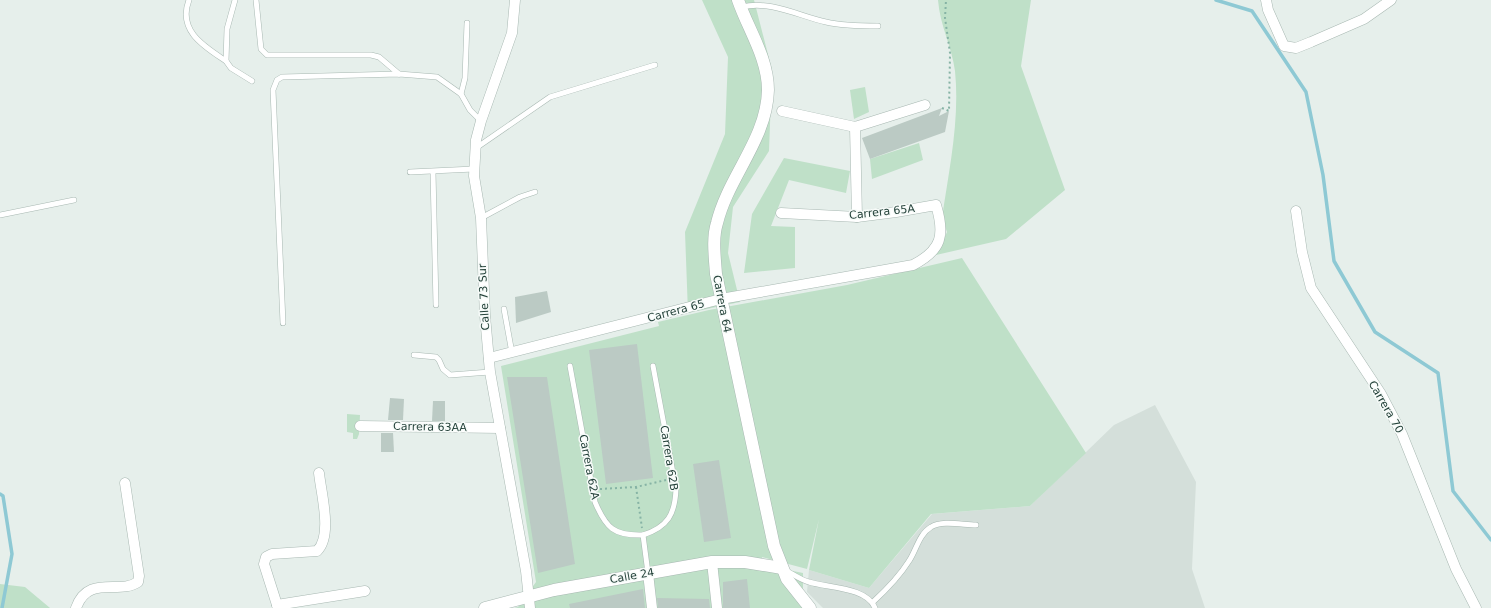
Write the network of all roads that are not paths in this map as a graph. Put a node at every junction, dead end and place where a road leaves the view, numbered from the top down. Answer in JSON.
{"nodes":[{"id":1,"x":189,"y":0,"type":"edge"},
{"id":2,"x":235,"y":0,"type":"edge"},
{"id":3,"x":256,"y":0,"type":"edge"},
{"id":4,"x":514,"y":0,"type":"edge"},
{"id":5,"x":1266,"y":0,"type":"edge"},
{"id":6,"x":1391,"y":0,"type":"edge"},
{"id":7,"x":740,"y":4,"type":"edge"},
{"id":8,"x":467,"y":22,"type":"dead end"},
{"id":9,"x":878,"y":26,"type":"dead end"},
{"id":10,"x":226,"y":61,"type":"junction"},
{"id":11,"x":655,"y":65,"type":"dead end"},
{"id":12,"x":399,"y":74,"type":"junction"},
{"id":13,"x":252,"y":81,"type":"dead end"},
{"id":14,"x":461,"y":94,"type":"junction"},
{"id":15,"x":925,"y":105,"type":"dead end"},
{"id":16,"x":782,"y":111,"type":"dead end"},
{"id":17,"x":481,"y":121,"type":"junction"},
{"id":18,"x":855,"y":127,"type":"junction"},
{"id":19,"x":476,"y":148,"type":"junction"},
{"id":20,"x":474,"y":169,"type":"junction"},
{"id":21,"x":410,"y":172,"type":"dead end"},
{"id":22,"x":433,"y":172,"type":"junction"},
{"id":23,"x":535,"y":192,"type":"dead end"},
{"id":24,"x":74,"y":200,"type":"dead end"},
{"id":25,"x":1296,"y":211,"type":"dead end"},
{"id":26,"x":781,"y":213,"type":"dead end"},
{"id":27,"x":0,"y":215,"type":"edge"},
{"id":28,"x":857,"y":216,"type":"junction"},
{"id":29,"x":481,"y":218,"type":"junction"},
{"id":30,"x":913,"y":265,"type":"joint"},
{"id":31,"x":721,"y":299,"type":"junction"},
{"id":32,"x":436,"y":305,"type":"dead end"},
{"id":33,"x":504,"y":309,"type":"dead end"},
{"id":34,"x":283,"y":323,"type":"dead end"},
{"id":35,"x":512,"y":353,"type":"junction"},
{"id":36,"x":414,"y":355,"type":"dead end"},
{"id":37,"x":489,"y":358,"type":"junction"},
{"id":38,"x":570,"y":366,"type":"dead end"},
{"id":39,"x":653,"y":366,"type":"dead end"},
{"id":40,"x":490,"y":372,"type":"junction"},
{"id":41,"x":360,"y":426,"type":"dead end"},
{"id":42,"x":500,"y":428,"type":"junction"},
{"id":43,"x":319,"y":473,"type":"dead end"},
{"id":44,"x":125,"y":483,"type":"dead end"},
{"id":45,"x":976,"y":525,"type":"dead end"},
{"id":46,"x":643,"y":535,"type":"junction"},
{"id":47,"x":712,"y":562,"type":"junction"},
{"id":48,"x":782,"y":568,"type":"junction"},
{"id":49,"x":648,"y":573,"type":"junction"},
{"id":50,"x":365,"y":592,"type":"dead end"},
{"id":51,"x":873,"y":602,"type":"junction"},
{"id":52,"x":530,"y":603,"type":"edge"},
{"id":53,"x":278,"y":607,"type":"edge"},
{"id":54,"x":76,"y":608,"type":"edge"},
{"id":55,"x":485,"y":608,"type":"edge"},
{"id":56,"x":652,"y":608,"type":"edge"},
{"id":57,"x":717,"y":608,"type":"edge"},
{"id":58,"x":810,"y":608,"type":"edge"},
{"id":59,"x":875,"y":608,"type":"edge"},
{"id":60,"x":1476,"y":608,"type":"edge"}],
"edges":[{"from":1,"to":10,"type":"lane"},
{"from":2,"to":10,"type":"lane"},
{"from":3,"to":12,"type":"lane"},
{"from":4,"to":17,"type":"street","name":"Calle 73 Sur"},
{"from":5,"to":6,"type":"street"},
{"from":7,"to":9,"type":"lane"},
{"from":7,"to":31,"type":"street","name":"Carrera 64"},
{"from":8,"to":14,"type":"lane"},
{"from":10,"to":13,"type":"lane"},
{"from":11,"to":19,"type":"lane"},
{"from":12,"to":14,"type":"lane"},
{"from":12,"to":34,"type":"lane"},
{"from":14,"to":17,"type":"lane"},
{"from":15,"to":18,"type":"street"},
{"from":16,"to":18,"type":"street"},
{"from":17,"to":19,"type":"street","name":"Calle 73 Sur"},
{"from":18,"to":28,"type":"street"},
{"from":19,"to":20,"type":"street","name":"Calle 73 Sur"},
{"from":20,"to":22,"type":"lane"},
{"from":20,"to":29,"type":"street","name":"Calle 73 Sur"},
{"from":21,"to":22,"type":"lane"},
{"from":22,"to":32,"type":"lane"},
{"from":23,"to":29,"type":"lane"},
{"from":24,"to":27,"type":"lane"},
{"from":25,"to":60,"type":"street","name":"Carrera 70"},
{"from":26,"to":28,"type":"street","name":"Carrera 65A"},
{"from":28,"to":30,"type":"street","name":"Carrera 65A"},
{"from":29,"to":37,"type":"street","name":"Calle 73 Sur"},
{"from":30,"to":31,"type":"street","name":"Carrera 65"},
{"from":31,"to":35,"type":"street","name":"Carrera 65"},
{"from":31,"to":48,"type":"street","name":"Carrera 64"},
{"from":33,"to":35,"type":"lane"},
{"from":35,"to":37,"type":"street","name":"Carrera 65"},
{"from":36,"to":40,"type":"lane"},
{"from":37,"to":40,"type":"street","name":"Calle 73 Sur"},
{"from":38,"to":46,"type":"lane","name":"Carrera 62A"},
{"from":39,"to":46,"type":"lane","name":"Carrera 62B"},
{"from":40,"to":42,"type":"street","name":"Calle 73 Sur"},
{"from":41,"to":42,"type":"street","name":"Carrera 63AA"},
{"from":42,"to":52,"type":"street","name":"Calle 73 Sur"},
{"from":43,"to":53,"type":"street"},
{"from":44,"to":54,"type":"street"},
{"from":45,"to":51,"type":"lane"},
{"from":46,"to":49,"type":"lane"},
{"from":47,"to":48,"type":"street","name":"Calle 24"},
{"from":47,"to":49,"type":"street","name":"Calle 24"},
{"from":47,"to":57,"type":"street"},
{"from":48,"to":51,"type":"lane"},
{"from":48,"to":58,"type":"street","name":"Carrera 64"},
{"from":49,"to":52,"type":"street","name":"Calle 24"},
{"from":49,"to":56,"type":"street"},
{"from":50,"to":53,"type":"street"},
{"from":51,"to":59,"type":"lane"},
{"from":52,"to":55,"type":"street","name":"Calle 24"}]}
